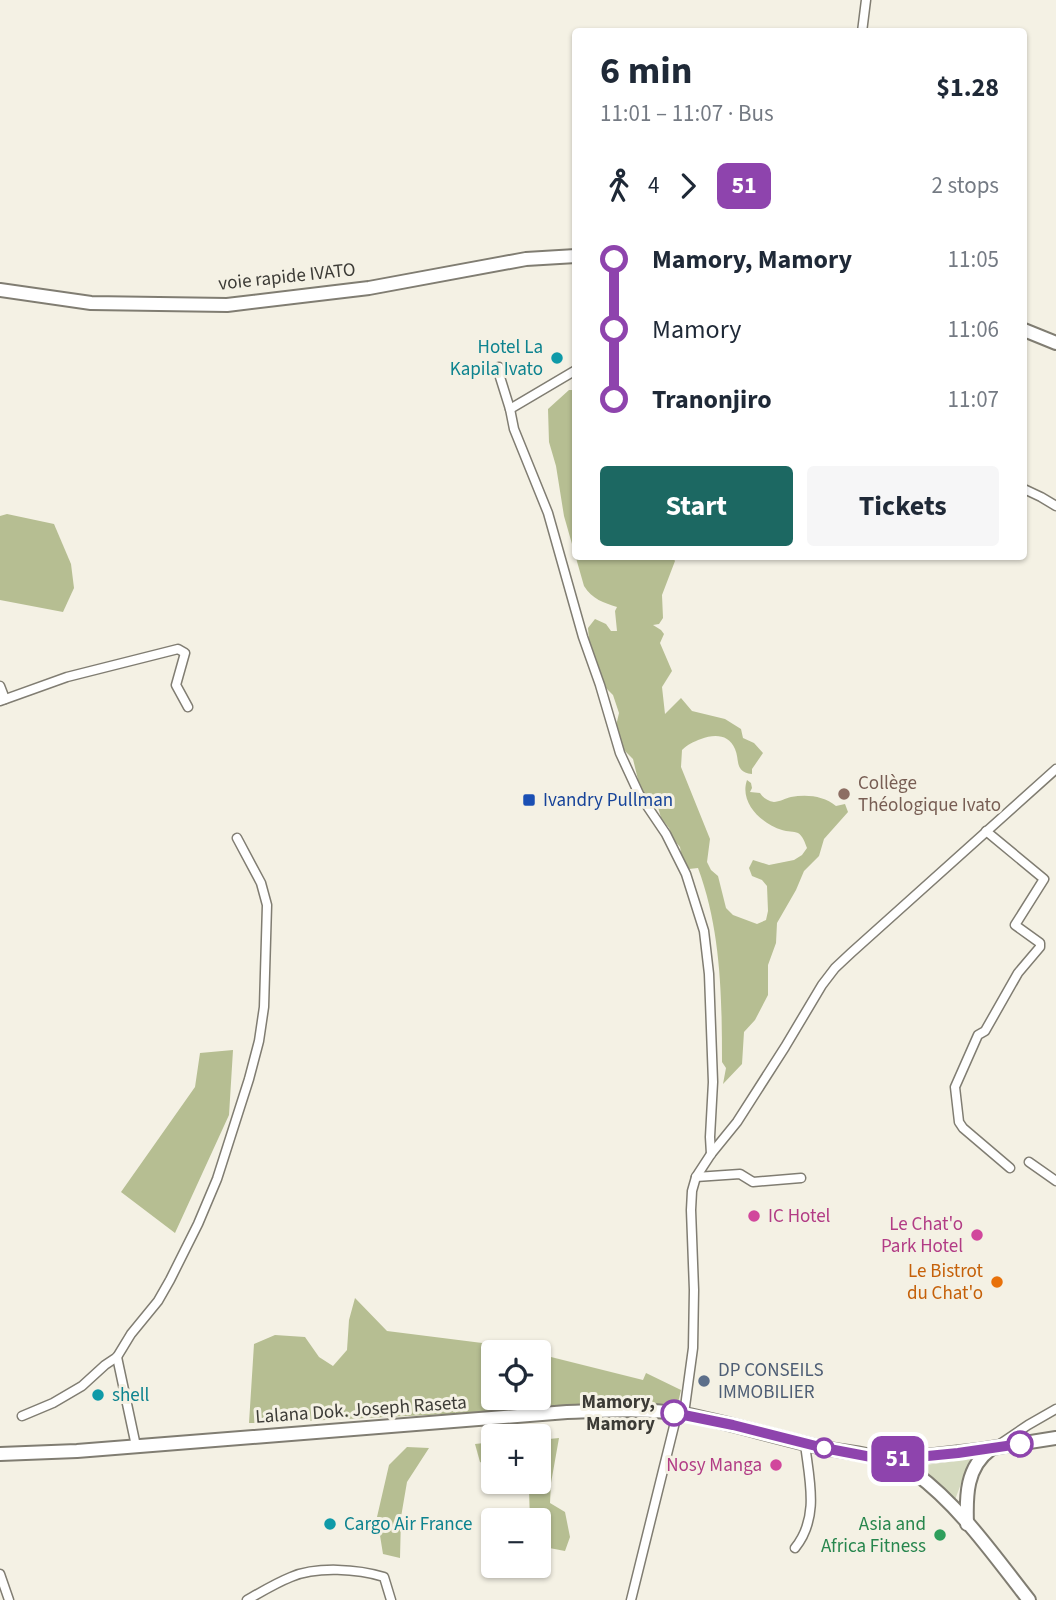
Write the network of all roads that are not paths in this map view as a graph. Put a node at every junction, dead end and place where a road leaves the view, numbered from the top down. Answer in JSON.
{"nodes":[{"id":1,"x":866,"y":0,"type":"edge"},
{"id":2,"x":862,"y":28,"type":"edge"},
{"id":3,"x":572,"y":256,"type":"edge"},
{"id":4,"x":0,"y":290,"type":"edge"},
{"id":5,"x":1027,"y":332,"type":"edge"},
{"id":6,"x":1056,"y":343,"type":"edge"},
{"id":7,"x":499,"y":367,"type":"dead end"},
{"id":8,"x":572,"y":372,"type":"edge"},
{"id":9,"x":510,"y":409,"type":"junction"},
{"id":10,"x":1027,"y":490,"type":"edge"},
{"id":11,"x":1056,"y":506,"type":"edge"},
{"id":12,"x":0,"y":686,"type":"edge"},
{"id":13,"x":2,"y":700,"type":"edge"},
{"id":14,"x":188,"y":707,"type":"dead end"},
{"id":15,"x":1056,"y":769,"type":"edge"},
{"id":16,"x":986,"y":831,"type":"junction"},
{"id":17,"x":237,"y":838,"type":"dead end"},
{"id":18,"x":711,"y":1154,"type":"junction"},
{"id":19,"x":1029,"y":1162,"type":"dead end"},
{"id":20,"x":1010,"y":1168,"type":"dead end"},
{"id":21,"x":696,"y":1177,"type":"junction"},
{"id":22,"x":801,"y":1178,"type":"dead end"},
{"id":23,"x":1056,"y":1181,"type":"edge"},
{"id":24,"x":117,"y":1357,"type":"junction"},
{"id":25,"x":1056,"y":1409,"type":"edge"},
{"id":26,"x":680,"y":1414,"type":"junction"},
{"id":27,"x":22,"y":1416,"type":"dead end"},
{"id":28,"x":1056,"y":1438,"type":"edge"},
{"id":29,"x":805,"y":1444,"type":"junction"},
{"id":30,"x":135,"y":1446,"type":"junction"},
{"id":31,"x":994,"y":1447,"type":"junction"},
{"id":32,"x":0,"y":1454,"type":"edge"},
{"id":33,"x":887,"y":1460,"type":"junction"},
{"id":34,"x":967,"y":1524,"type":"junction"},
{"id":35,"x":794,"y":1548,"type":"dead end"},
{"id":36,"x":0,"y":1574,"type":"edge"},
{"id":37,"x":9,"y":1600,"type":"edge"},
{"id":38,"x":247,"y":1600,"type":"edge"},
{"id":39,"x":391,"y":1600,"type":"edge"},
{"id":40,"x":631,"y":1600,"type":"edge"},
{"id":41,"x":1029,"y":1600,"type":"edge"}],
"edges":[{"from":1,"to":2,"type":"street"},
{"from":3,"to":4,"type":"main road","name":"voie rapide IVATO"},
{"from":5,"to":6,"type":"main road"},
{"from":7,"to":9,"type":"street"},
{"from":8,"to":9,"type":"street"},
{"from":9,"to":18,"type":"street"},
{"from":10,"to":11,"type":"street"},
{"from":12,"to":13,"type":"street"},
{"from":13,"to":14,"type":"street"},
{"from":15,"to":16,"type":"street"},
{"from":16,"to":18,"type":"street"},
{"from":16,"to":20,"type":"street"},
{"from":17,"to":24,"type":"street"},
{"from":18,"to":21,"type":"street"},
{"from":19,"to":23,"type":"street"},
{"from":21,"to":22,"type":"street"},
{"from":21,"to":26,"type":"street"},
{"from":24,"to":27,"type":"street"},
{"from":24,"to":30,"type":"street"},
{"from":25,"to":31,"type":"street"},
{"from":26,"to":29,"type":"main road","name":"Lalana Dok. Joseph Raseta"},
{"from":26,"to":30,"type":"main road","name":"Lalana Dok. Joseph Raseta"},
{"from":26,"to":40,"type":"street"},
{"from":28,"to":31,"type":"main road"},
{"from":29,"to":33,"type":"main road","name":"Lalana Dok. Joseph Raseta"},
{"from":29,"to":35,"type":"street"},
{"from":30,"to":32,"type":"main road","name":"Lalana Dok. Joseph Raseta"},
{"from":31,"to":33,"type":"main road"},
{"from":31,"to":34,"type":"main road"},
{"from":33,"to":34,"type":"main road"},
{"from":34,"to":41,"type":"main road"},
{"from":36,"to":37,"type":"street"},
{"from":38,"to":39,"type":"street"}]}
